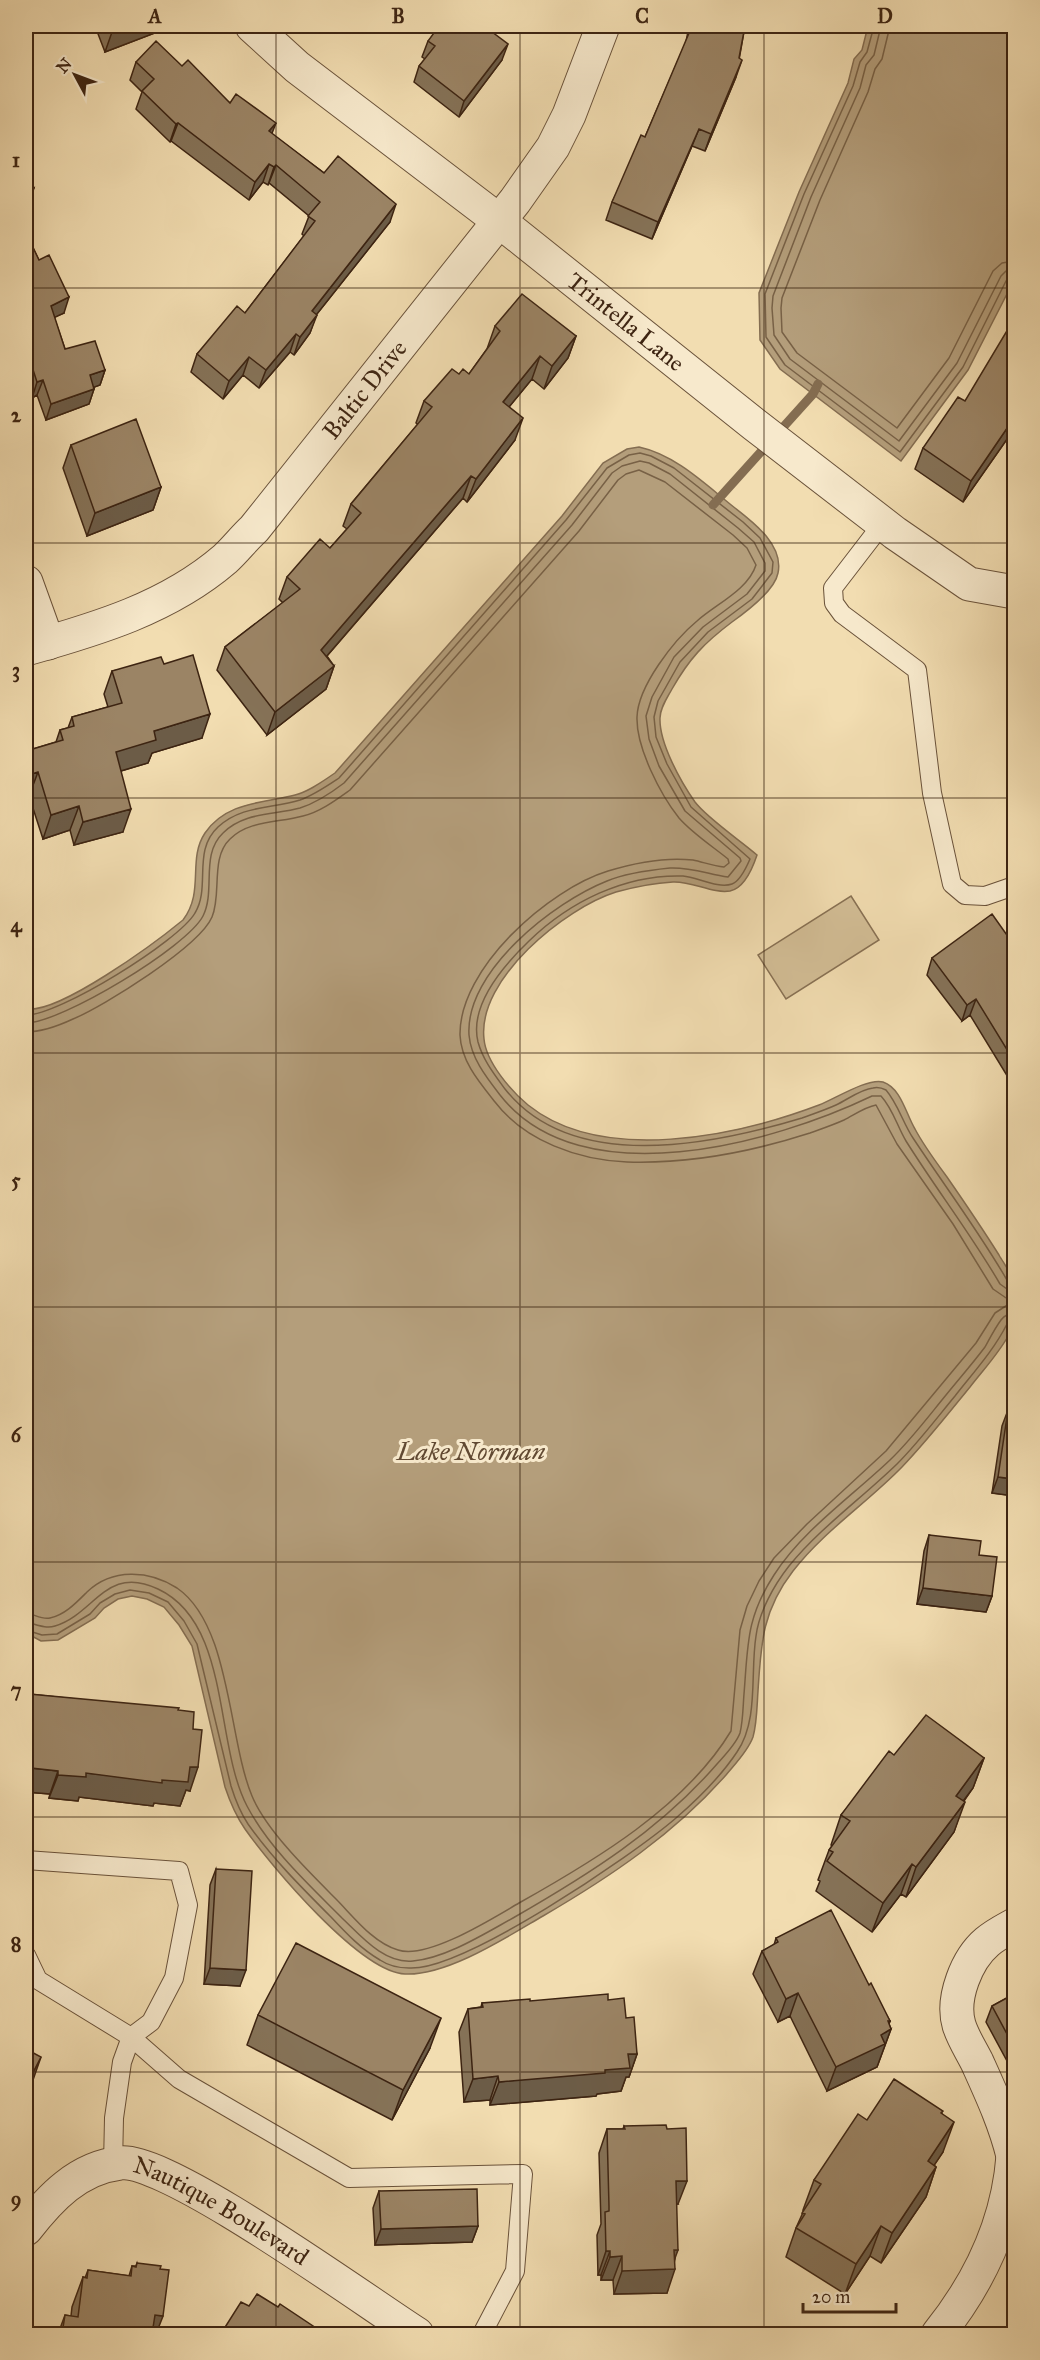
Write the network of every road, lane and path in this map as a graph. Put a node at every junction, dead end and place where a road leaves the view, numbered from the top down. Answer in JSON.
{"nodes":[{"id":1,"x":252,"y":26,"type":"edge"},
{"id":2,"x":603,"y":26,"type":"edge"},
{"id":3,"x":498,"y":220,"type":"junction"},
{"id":4,"x":883,"y":523,"type":"junction"},
{"id":5,"x":26,"y":582,"type":"edge"},
{"id":6,"x":1014,"y":592,"type":"edge"},
{"id":7,"x":37,"y":646,"type":"edge"},
{"id":8,"x":1014,"y":886,"type":"edge"},
{"id":9,"x":26,"y":1860,"type":"edge"},
{"id":10,"x":1014,"y":1925,"type":"edge"},
{"id":11,"x":26,"y":1955,"type":"edge"},
{"id":12,"x":131,"y":2037,"type":"junction"},
{"id":13,"x":1014,"y":2156,"type":"edge"},
{"id":14,"x":113,"y":2164,"type":"junction"},
{"id":15,"x":26,"y":2229,"type":"edge"},
{"id":16,"x":417,"y":2334,"type":"edge"},
{"id":17,"x":482,"y":2334,"type":"edge"},
{"id":18,"x":938,"y":2334,"type":"edge"}],
"edges":[{"from":1,"to":3,"type":"street","name":"Trintella Lane"},
{"from":2,"to":3,"type":"street","name":"Baltic Drive"},
{"from":3,"to":4,"type":"street","name":"Trintella Lane"},
{"from":3,"to":7,"type":"street","name":"Baltic Drive"},
{"from":4,"to":6,"type":"street","name":"Trintella Lane"},
{"from":4,"to":8,"type":"lane"},
{"from":5,"to":7,"type":"street"},
{"from":9,"to":12,"type":"lane"},
{"from":10,"to":13,"type":"street"},
{"from":11,"to":12,"type":"lane"},
{"from":12,"to":14,"type":"lane"},
{"from":12,"to":17,"type":"lane"},
{"from":13,"to":18,"type":"street"},
{"from":14,"to":15,"type":"street","name":"Nautique Boulevard"},
{"from":14,"to":16,"type":"street","name":"Nautique Boulevard"}]}
